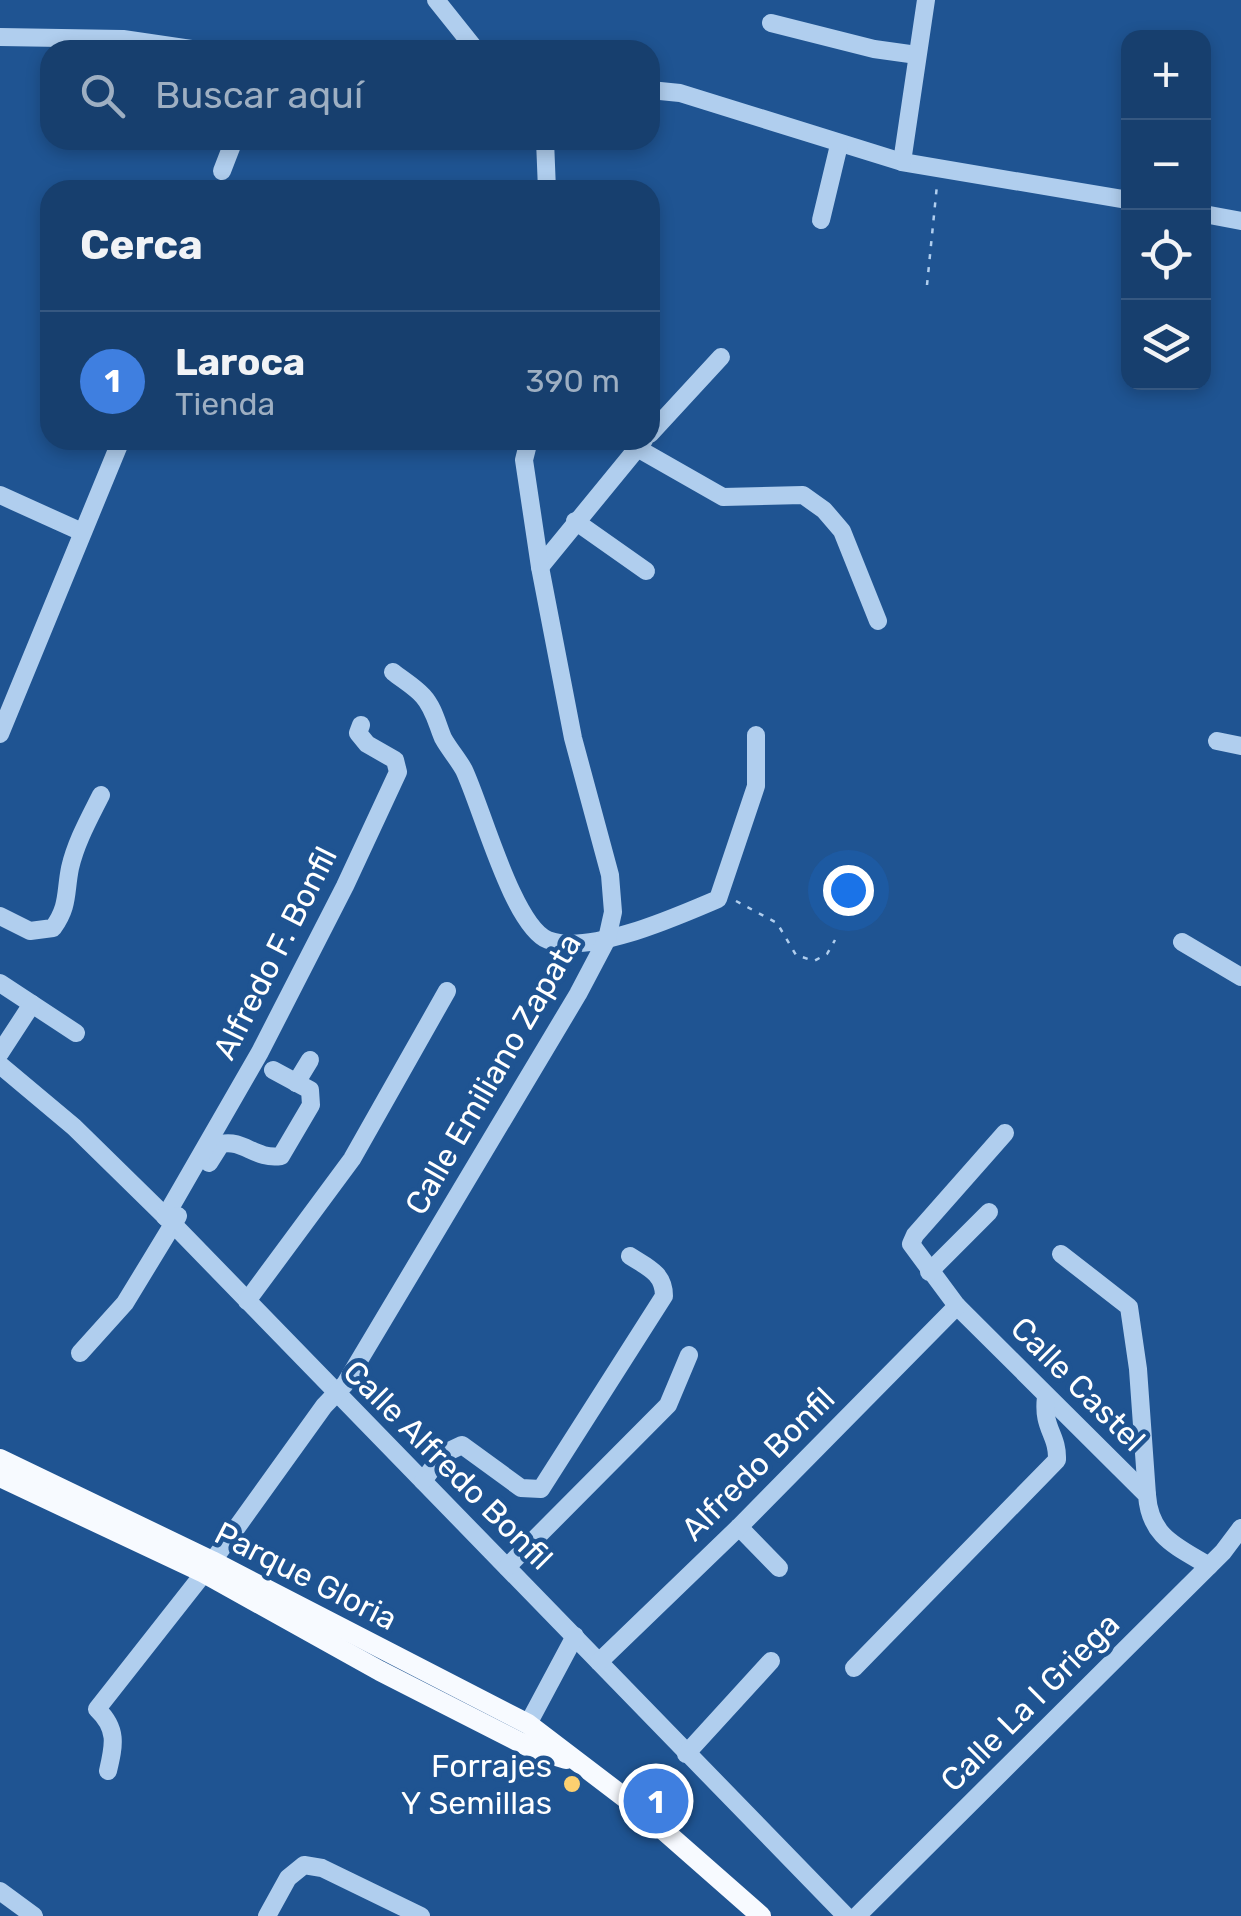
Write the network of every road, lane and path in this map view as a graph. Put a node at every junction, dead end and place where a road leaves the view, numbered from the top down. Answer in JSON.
{"nodes":[{"id":1,"x":436,"y":0,"type":"edge"},
{"id":2,"x":926,"y":0,"type":"edge"},
{"id":3,"x":771,"y":23,"type":"dead end"},
{"id":4,"x":0,"y":37,"type":"edge"},
{"id":5,"x":130,"y":40,"type":"edge"},
{"id":6,"x":468,"y":40,"type":"edge"},
{"id":7,"x":917,"y":55,"type":"junction"},
{"id":8,"x":660,"y":91,"type":"edge"},
{"id":9,"x":839,"y":145,"type":"junction"},
{"id":10,"x":230,"y":150,"type":"edge"},
{"id":11,"x":545,"y":150,"type":"edge"},
{"id":12,"x":902,"y":162,"type":"junction"},
{"id":13,"x":938,"y":168,"type":"junction"},
{"id":14,"x":222,"y":171,"type":"dead end"},
{"id":15,"x":547,"y":180,"type":"edge"},
{"id":16,"x":1121,"y":199,"type":"edge"},
{"id":17,"x":1211,"y":215,"type":"edge"},
{"id":18,"x":822,"y":220,"type":"dead end"},
{"id":19,"x":1241,"y":221,"type":"edge"},
{"id":20,"x":926,"y":285,"type":"dead end"},
{"id":21,"x":720,"y":357,"type":"dead end"},
{"id":22,"x":660,"y":423,"type":"edge"},
{"id":23,"x":116,"y":450,"type":"edge"},
{"id":24,"x":527,"y":450,"type":"edge"},
{"id":25,"x":636,"y":450,"type":"edge"},
{"id":26,"x":657,"y":450,"type":"edge"},
{"id":27,"x":0,"y":495,"type":"edge"},
{"id":28,"x":575,"y":521,"type":"junction"},
{"id":29,"x":82,"y":532,"type":"junction"},
{"id":30,"x":540,"y":567,"type":"junction"},
{"id":31,"x":646,"y":571,"type":"dead end"},
{"id":32,"x":878,"y":620,"type":"dead end"},
{"id":33,"x":393,"y":672,"type":"dead end"},
{"id":34,"x":361,"y":725,"type":"dead end"},
{"id":35,"x":0,"y":734,"type":"edge"},
{"id":36,"x":756,"y":735,"type":"dead end"},
{"id":37,"x":1217,"y":741,"type":"dead end"},
{"id":38,"x":1241,"y":746,"type":"edge"},
{"id":39,"x":100,"y":795,"type":"dead end"},
{"id":40,"x":718,"y":900,"type":"junction"},
{"id":41,"x":0,"y":916,"type":"edge"},
{"id":42,"x":607,"y":940,"type":"junction"},
{"id":43,"x":835,"y":940,"type":"dead end"},
{"id":44,"x":1182,"y":942,"type":"dead end"},
{"id":45,"x":1241,"y":977,"type":"edge"},
{"id":46,"x":0,"y":983,"type":"edge"},
{"id":47,"x":447,"y":991,"type":"dead end"},
{"id":48,"x":32,"y":1004,"type":"junction"},
{"id":49,"x":76,"y":1033,"type":"dead end"},
{"id":50,"x":0,"y":1054,"type":"edge"},
{"id":51,"x":310,"y":1060,"type":"dead end"},
{"id":52,"x":0,"y":1065,"type":"edge"},
{"id":53,"x":273,"y":1070,"type":"dead end"},
{"id":54,"x":296,"y":1083,"type":"junction"},
{"id":55,"x":1005,"y":1133,"type":"dead end"},
{"id":56,"x":989,"y":1212,"type":"dead end"},
{"id":57,"x":169,"y":1221,"type":"junction"},
{"id":58,"x":1061,"y":1254,"type":"dead end"},
{"id":59,"x":630,"y":1256,"type":"dead end"},
{"id":60,"x":930,"y":1272,"type":"junction"},
{"id":61,"x":248,"y":1301,"type":"junction"},
{"id":62,"x":957,"y":1306,"type":"junction"},
{"id":63,"x":80,"y":1353,"type":"dead end"},
{"id":64,"x":689,"y":1356,"type":"dead end"},
{"id":65,"x":335,"y":1394,"type":"junction"},
{"id":66,"x":1046,"y":1397,"type":"junction"},
{"id":67,"x":0,"y":1459,"type":"edge"},
{"id":68,"x":0,"y":1477,"type":"edge"},
{"id":69,"x":423,"y":1482,"type":"junction"},
{"id":70,"x":1146,"y":1495,"type":"junction"},
{"id":71,"x":739,"y":1527,"type":"junction"},
{"id":72,"x":1241,"y":1528,"type":"edge"},
{"id":73,"x":1209,"y":1566,"type":"junction"},
{"id":74,"x":208,"y":1567,"type":"junction"},
{"id":75,"x":507,"y":1567,"type":"junction"},
{"id":76,"x":779,"y":1568,"type":"dead end"},
{"id":77,"x":575,"y":1636,"type":"junction"},
{"id":78,"x":771,"y":1661,"type":"dead end"},
{"id":79,"x":385,"y":1662,"type":"junction"},
{"id":80,"x":599,"y":1662,"type":"junction"},
{"id":81,"x":854,"y":1668,"type":"dead end"},
{"id":82,"x":528,"y":1724,"type":"junction"},
{"id":83,"x":686,"y":1754,"type":"junction"},
{"id":84,"x":575,"y":1762,"type":"junction"},
{"id":85,"x":108,"y":1772,"type":"dead end"},
{"id":86,"x":0,"y":1891,"type":"edge"},
{"id":87,"x":34,"y":1916,"type":"edge"},
{"id":88,"x":267,"y":1916,"type":"edge"},
{"id":89,"x":421,"y":1916,"type":"edge"},
{"id":90,"x":761,"y":1916,"type":"edge"},
{"id":91,"x":846,"y":1916,"type":"edge"},
{"id":92,"x":857,"y":1916,"type":"edge"}],
"edges":[{"from":1,"to":6,"type":"street"},
{"from":2,"to":7,"type":"street"},
{"from":3,"to":7,"type":"street"},
{"from":4,"to":5,"type":"street"},
{"from":7,"to":12,"type":"street"},
{"from":8,"to":9,"type":"street"},
{"from":9,"to":12,"type":"street"},
{"from":9,"to":18,"type":"street"},
{"from":10,"to":14,"type":"street"},
{"from":11,"to":15,"type":"street"},
{"from":12,"to":13,"type":"street"},
{"from":13,"to":16,"type":"street"},
{"from":13,"to":20,"type":"path"},
{"from":17,"to":19,"type":"street"},
{"from":21,"to":22,"type":"street"},
{"from":23,"to":29,"type":"street"},
{"from":24,"to":30,"type":"street","name":"Calle Emiliano Zapata"},
{"from":25,"to":28,"type":"street"},
{"from":26,"to":32,"type":"street"},
{"from":27,"to":29,"type":"street"},
{"from":28,"to":30,"type":"street"},
{"from":28,"to":31,"type":"street"},
{"from":29,"to":35,"type":"street"},
{"from":30,"to":42,"type":"street","name":"Calle Emiliano Zapata"},
{"from":33,"to":42,"type":"street"},
{"from":34,"to":57,"type":"street","name":"Alfredo F. Bonfil"},
{"from":36,"to":40,"type":"street"},
{"from":37,"to":38,"type":"street"},
{"from":39,"to":41,"type":"street"},
{"from":40,"to":42,"type":"street"},
{"from":40,"to":43,"type":"path"},
{"from":42,"to":65,"type":"street","name":"Calle Emiliano Zapata"},
{"from":44,"to":45,"type":"street"},
{"from":46,"to":48,"type":"street"},
{"from":47,"to":61,"type":"street"},
{"from":48,"to":49,"type":"street"},
{"from":48,"to":50,"type":"street"},
{"from":51,"to":54,"type":"street"},
{"from":52,"to":57,"type":"street","name":"Calle Alfredo Bonfil"},
{"from":53,"to":54,"type":"street"},
{"from":54,"to":57,"type":"street"},
{"from":55,"to":60,"type":"street","name":"Calle Castel"},
{"from":56,"to":60,"type":"street"},
{"from":57,"to":61,"type":"street","name":"Calle Alfredo Bonfil"},
{"from":57,"to":63,"type":"street"},
{"from":58,"to":70,"type":"street"},
{"from":59,"to":69,"type":"street"},
{"from":60,"to":62,"type":"street","name":"Calle Castel"},
{"from":61,"to":65,"type":"street","name":"Calle Alfredo Bonfil"},
{"from":62,"to":66,"type":"street","name":"Calle Castel"},
{"from":62,"to":71,"type":"street","name":"Alfredo Bonfil"},
{"from":64,"to":75,"type":"street"},
{"from":65,"to":69,"type":"street","name":"Calle Alfredo Bonfil"},
{"from":65,"to":74,"type":"street","name":"Calle Emiliano Zapata"},
{"from":66,"to":70,"type":"street","name":"Calle Castel"},
{"from":66,"to":81,"type":"street"},
{"from":67,"to":74,"type":"main road","name":"Parque Gloria"},
{"from":68,"to":74,"type":"main road","name":"Parque Gloria"},
{"from":69,"to":75,"type":"street","name":"Calle Alfredo Bonfil"},
{"from":70,"to":73,"type":"street","name":"Calle Castel"},
{"from":71,"to":76,"type":"street"},
{"from":71,"to":80,"type":"street","name":"Alfredo Bonfil"},
{"from":72,"to":73,"type":"street","name":"Calle La I Griega"},
{"from":73,"to":92,"type":"street","name":"Calle La I Griega"},
{"from":74,"to":79,"type":"main road","name":"Parque Gloria"},
{"from":74,"to":85,"type":"street","name":"Calle Emiliano Zapata"},
{"from":75,"to":77,"type":"street","name":"Calle Alfredo Bonfil"},
{"from":77,"to":80,"type":"street","name":"Calle Alfredo Bonfil"},
{"from":77,"to":82,"type":"street"},
{"from":78,"to":83,"type":"street"},
{"from":79,"to":82,"type":"main road","name":"Parque Gloria"},
{"from":79,"to":84,"type":"main road","name":"Parque Gloria"},
{"from":80,"to":83,"type":"street","name":"Calle Alfredo Bonfil"},
{"from":82,"to":84,"type":"main road","name":"Parque Gloria"},
{"from":83,"to":91,"type":"street","name":"Calle Alfredo Bonfil"},
{"from":84,"to":90,"type":"main road","name":"Parque Gloria"},
{"from":86,"to":87,"type":"street"},
{"from":88,"to":89,"type":"street"}]}
